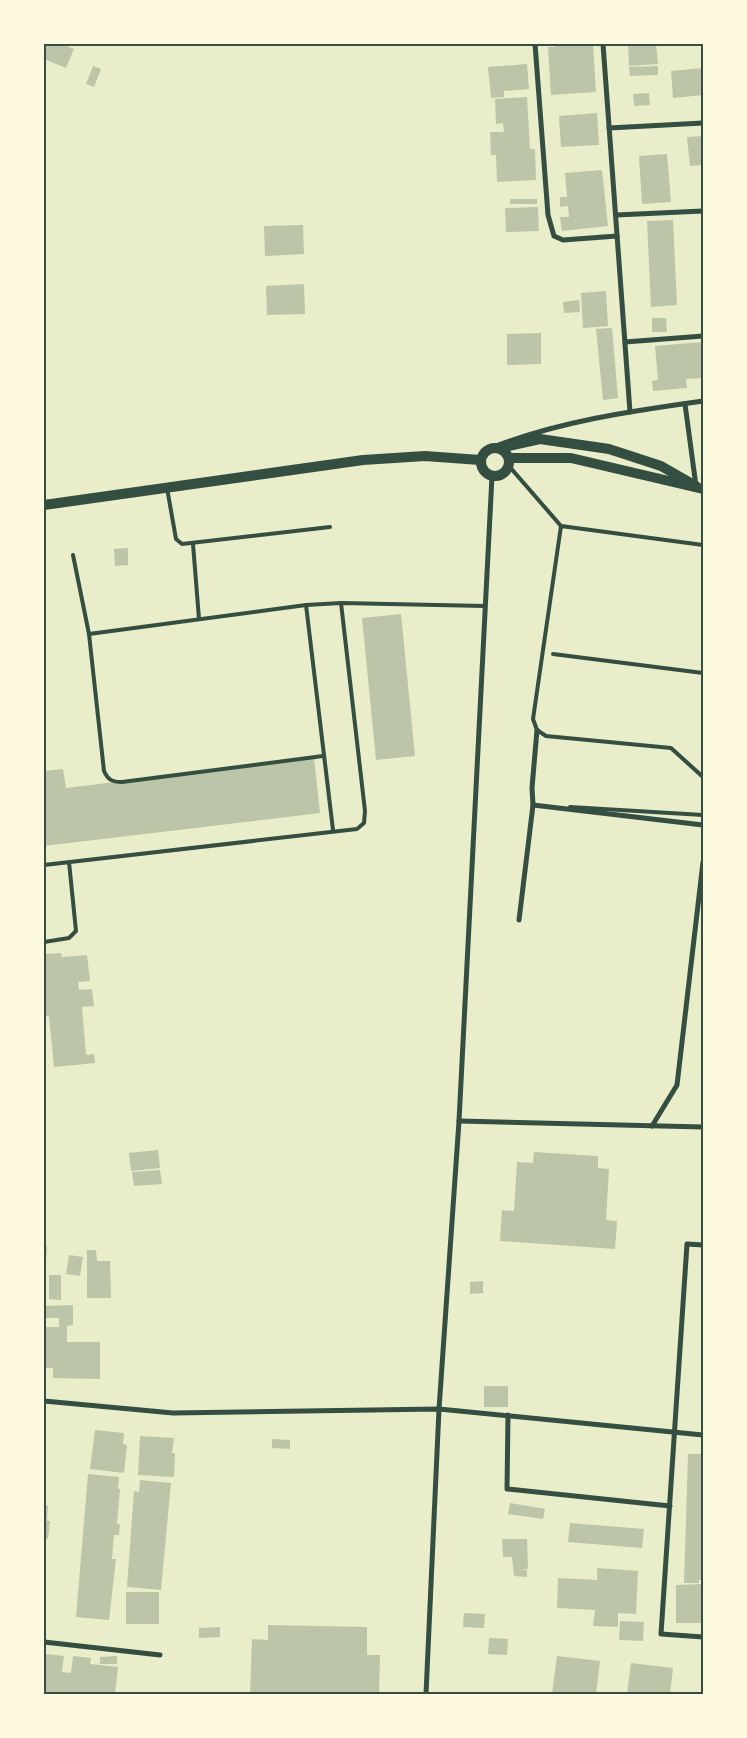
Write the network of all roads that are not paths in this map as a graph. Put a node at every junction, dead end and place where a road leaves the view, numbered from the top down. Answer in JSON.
{"nodes":[{"id":1,"x":535,"y":44,"type":"edge"},
{"id":2,"x":603,"y":44,"type":"edge"},
{"id":3,"x":703,"y":124,"type":"edge"},
{"id":4,"x":609,"y":128,"type":"junction"},
{"id":5,"x":703,"y":210,"type":"edge"},
{"id":6,"x":616,"y":215,"type":"junction"},
{"id":7,"x":617,"y":236,"type":"junction"},
{"id":8,"x":703,"y":336,"type":"edge"},
{"id":9,"x":625,"y":342,"type":"junction"},
{"id":10,"x":703,"y":401,"type":"edge"},
{"id":11,"x":685,"y":404,"type":"junction"},
{"id":12,"x":630,"y":412,"type":"junction"},
{"id":13,"x":496,"y":448,"type":"junction"},
{"id":14,"x":480,"y":460,"type":"junction"},
{"id":15,"x":509,"y":462,"type":"junction"},
{"id":16,"x":492,"y":476,"type":"junction"},
{"id":17,"x":167,"y":488,"type":"junction"},
{"id":18,"x":700,"y":488,"type":"edge"},
{"id":19,"x":44,"y":505,"type":"edge"},
{"id":20,"x":561,"y":526,"type":"junction"},
{"id":21,"x":330,"y":527,"type":"dead end"},
{"id":22,"x":193,"y":544,"type":"junction"},
{"id":23,"x":703,"y":545,"type":"edge"},
{"id":24,"x":73,"y":555,"type":"dead end"},
{"id":25,"x":341,"y":603,"type":"junction"},
{"id":26,"x":306,"y":605,"type":"junction"},
{"id":27,"x":486,"y":606,"type":"junction"},
{"id":28,"x":199,"y":619,"type":"junction"},
{"id":29,"x":89,"y":634,"type":"junction"},
{"id":30,"x":553,"y":654,"type":"dead end"},
{"id":31,"x":703,"y":674,"type":"edge"},
{"id":32,"x":537,"y":730,"type":"junction"},
{"id":33,"x":323,"y":756,"type":"junction"},
{"id":34,"x":703,"y":777,"type":"edge"},
{"id":35,"x":533,"y":805,"type":"junction"},
{"id":36,"x":703,"y":815,"type":"edge"},
{"id":37,"x":703,"y":825,"type":"edge"},
{"id":38,"x":333,"y":830,"type":"junction"},
{"id":39,"x":69,"y":862,"type":"junction"},
{"id":40,"x":703,"y":862,"type":"edge"},
{"id":41,"x":44,"y":865,"type":"edge"},
{"id":42,"x":520,"y":920,"type":"dead end"},
{"id":43,"x":44,"y":942,"type":"edge"},
{"id":44,"x":459,"y":1121,"type":"junction"},
{"id":45,"x":652,"y":1126,"type":"junction"},
{"id":46,"x":703,"y":1127,"type":"edge"},
{"id":47,"x":703,"y":1245,"type":"edge"},
{"id":48,"x":44,"y":1401,"type":"edge"},
{"id":49,"x":439,"y":1409,"type":"junction"},
{"id":50,"x":508,"y":1415,"type":"junction"},
{"id":51,"x":674,"y":1432,"type":"junction"},
{"id":52,"x":703,"y":1435,"type":"edge"},
{"id":53,"x":670,"y":1506,"type":"junction"},
{"id":54,"x":703,"y":1637,"type":"edge"},
{"id":55,"x":44,"y":1642,"type":"edge"},
{"id":56,"x":160,"y":1655,"type":"dead end"},
{"id":57,"x":426,"y":1694,"type":"edge"}],
"edges":[{"from":1,"to":7,"type":"street"},
{"from":2,"to":4,"type":"street"},
{"from":3,"to":4,"type":"street"},
{"from":4,"to":6,"type":"street"},
{"from":5,"to":6,"type":"street"},
{"from":6,"to":7,"type":"street"},
{"from":7,"to":9,"type":"street"},
{"from":8,"to":9,"type":"street"},
{"from":9,"to":12,"type":"street"},
{"from":10,"to":11,"type":"street"},
{"from":11,"to":12,"type":"street"},
{"from":11,"to":18,"type":"street"},
{"from":12,"to":13,"type":"street"},
{"from":13,"to":14,"type":"main road"},
{"from":13,"to":15,"type":"main road"},
{"from":13,"to":18,"type":"main road"},
{"from":14,"to":16,"type":"main road"},
{"from":14,"to":17,"type":"main road"},
{"from":15,"to":16,"type":"main road"},
{"from":15,"to":18,"type":"main road"},
{"from":15,"to":20,"type":"lane"},
{"from":16,"to":27,"type":"street"},
{"from":17,"to":19,"type":"main road"},
{"from":17,"to":22,"type":"lane"},
{"from":20,"to":23,"type":"lane"},
{"from":20,"to":32,"type":"lane"},
{"from":21,"to":22,"type":"lane"},
{"from":22,"to":28,"type":"lane"},
{"from":24,"to":29,"type":"lane"},
{"from":25,"to":26,"type":"lane"},
{"from":25,"to":27,"type":"lane"},
{"from":25,"to":38,"type":"lane"},
{"from":26,"to":28,"type":"lane"},
{"from":26,"to":33,"type":"lane"},
{"from":27,"to":44,"type":"street"},
{"from":28,"to":29,"type":"lane"},
{"from":29,"to":33,"type":"lane"},
{"from":30,"to":31,"type":"lane"},
{"from":32,"to":34,"type":"lane"},
{"from":32,"to":35,"type":"street"},
{"from":33,"to":38,"type":"lane"},
{"from":35,"to":36,"type":"lane"},
{"from":35,"to":37,"type":"street"},
{"from":35,"to":42,"type":"street"},
{"from":38,"to":39,"type":"lane"},
{"from":39,"to":41,"type":"lane"},
{"from":39,"to":43,"type":"lane"},
{"from":40,"to":45,"type":"street"},
{"from":44,"to":45,"type":"street"},
{"from":44,"to":49,"type":"street"},
{"from":45,"to":46,"type":"street"},
{"from":47,"to":51,"type":"street"},
{"from":48,"to":49,"type":"street"},
{"from":49,"to":50,"type":"street"},
{"from":49,"to":57,"type":"street"},
{"from":50,"to":51,"type":"street"},
{"from":50,"to":53,"type":"street"},
{"from":51,"to":52,"type":"street"},
{"from":51,"to":53,"type":"street"},
{"from":53,"to":54,"type":"street"},
{"from":55,"to":56,"type":"street"}]}
